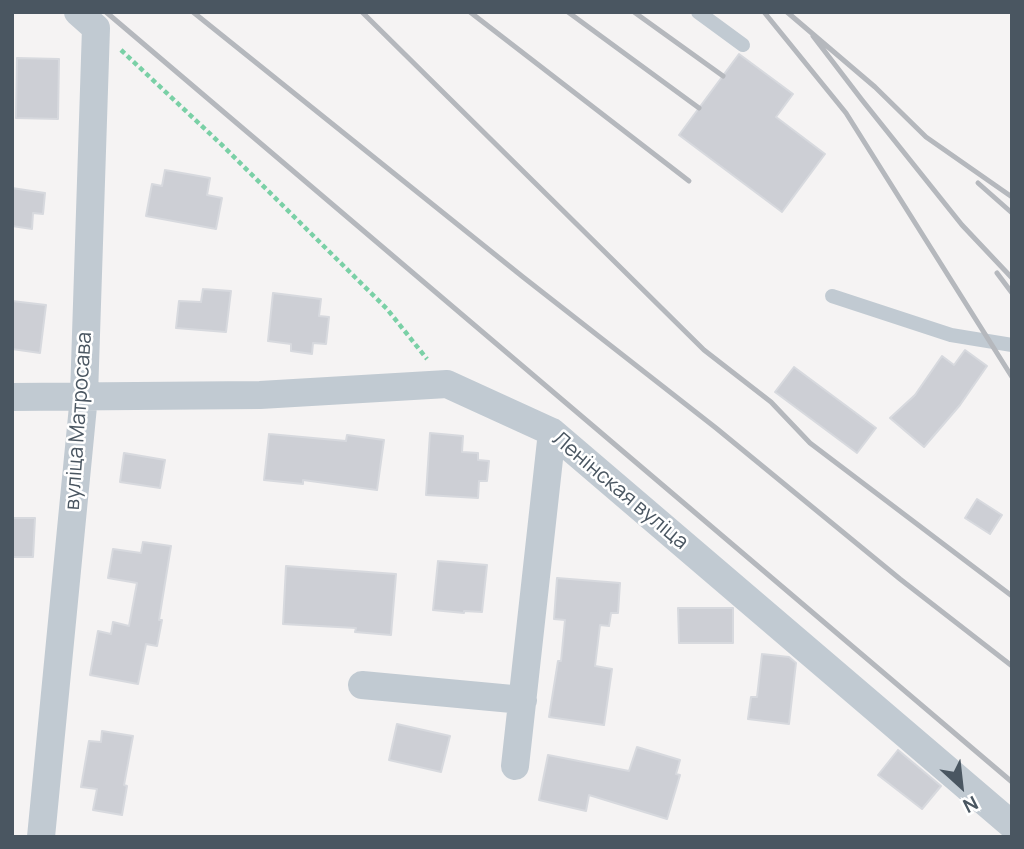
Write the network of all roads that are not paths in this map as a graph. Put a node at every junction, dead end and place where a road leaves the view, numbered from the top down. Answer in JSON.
{"nodes":[{"id":1,"x":698,"y":12,"type":"edge"},
{"id":2,"x":87,"y":20,"type":"edge"},
{"id":3,"x":743,"y":45,"type":"dead end"},
{"id":4,"x":832,"y":296,"type":"dead end"},
{"id":5,"x":1012,"y":345,"type":"edge"},
{"id":6,"x":84,"y":396,"type":"junction"},
{"id":7,"x":12,"y":397,"type":"edge"},
{"id":8,"x":552,"y":432,"type":"junction"},
{"id":9,"x":362,"y":685,"type":"dead end"},
{"id":10,"x":523,"y":700,"type":"junction"},
{"id":11,"x":515,"y":766,"type":"dead end"},
{"id":12,"x":1012,"y":825,"type":"edge"},
{"id":13,"x":41,"y":837,"type":"edge"}],
"edges":[{"from":1,"to":3,"type":"lane"},
{"from":2,"to":6,"type":"street","name":"вуліца Матросава"},
{"from":4,"to":5,"type":"lane"},
{"from":6,"to":7,"type":"street","name":"Ленінская вуліца"},
{"from":6,"to":8,"type":"street","name":"Ленінская вуліца"},
{"from":6,"to":13,"type":"street","name":"вуліца Матросава"},
{"from":8,"to":10,"type":"street"},
{"from":8,"to":12,"type":"street","name":"Ленінская вуліца"},
{"from":9,"to":10,"type":"street"},
{"from":10,"to":11,"type":"street"}]}
